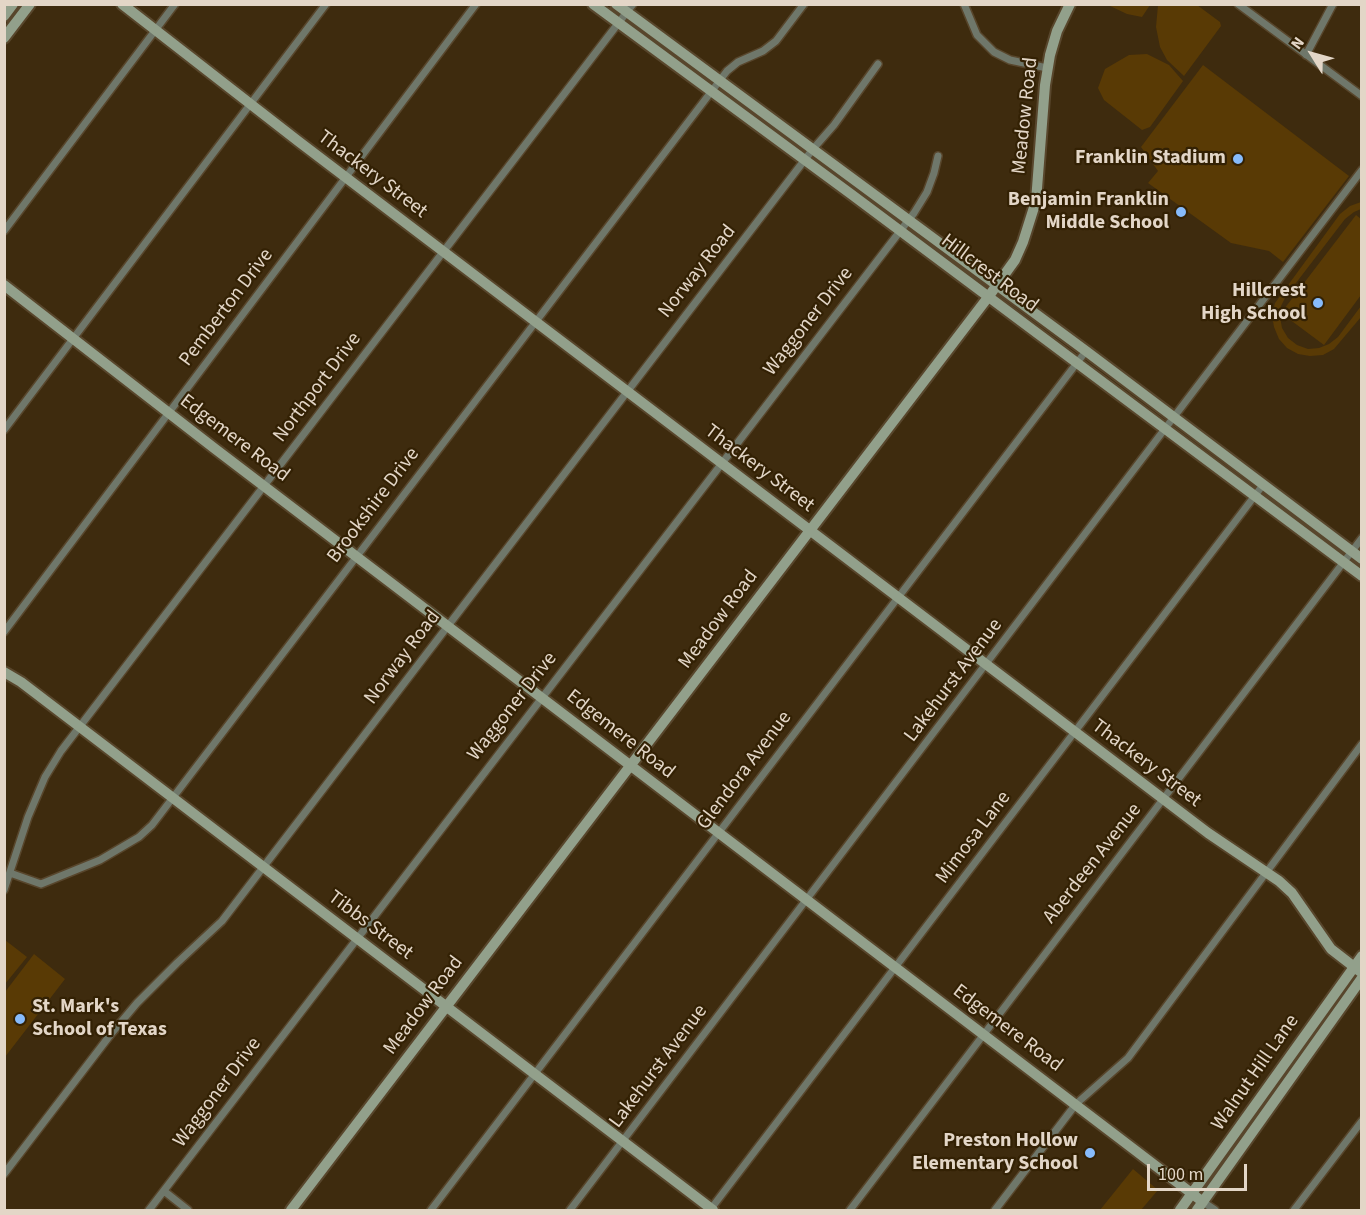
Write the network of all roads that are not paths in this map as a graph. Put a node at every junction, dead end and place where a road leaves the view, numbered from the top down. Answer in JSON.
{"nodes":[{"id":1,"x":14,"y":4,"type":"edge"},
{"id":2,"x":30,"y":4,"type":"edge"},
{"id":3,"x":122,"y":4,"type":"edge"},
{"id":4,"x":175,"y":4,"type":"edge"},
{"id":5,"x":326,"y":4,"type":"edge"},
{"id":6,"x":476,"y":4,"type":"edge"},
{"id":7,"x":593,"y":4,"type":"edge"},
{"id":8,"x":616,"y":4,"type":"edge"},
{"id":9,"x":804,"y":4,"type":"edge"},
{"id":10,"x":964,"y":4,"type":"edge"},
{"id":11,"x":1070,"y":4,"type":"edge"},
{"id":12,"x":1238,"y":4,"type":"edge"},
{"id":13,"x":1334,"y":4,"type":"edge"},
{"id":14,"x":630,"y":8,"type":"edge"},
{"id":15,"x":4,"y":16,"type":"edge"},
{"id":16,"x":618,"y":23,"type":"junction"},
{"id":17,"x":156,"y":30,"type":"junction"},
{"id":18,"x":4,"y":38,"type":"edge"},
{"id":19,"x":1306,"y":55,"type":"junction"},
{"id":20,"x":878,"y":64,"type":"dead end"},
{"id":21,"x":1047,"y":68,"type":"junction"},
{"id":22,"x":720,"y":81,"type":"junction"},
{"id":23,"x":711,"y":92,"type":"junction"},
{"id":24,"x":1362,"y":96,"type":"edge"},
{"id":25,"x":250,"y":104,"type":"junction"},
{"id":26,"x":813,"y":149,"type":"junction"},
{"id":27,"x":938,"y":156,"type":"dead end"},
{"id":28,"x":805,"y":160,"type":"junction"},
{"id":29,"x":1362,"y":170,"type":"edge"},
{"id":30,"x":346,"y":177,"type":"junction"},
{"id":31,"x":904,"y":225,"type":"junction"},
{"id":32,"x":4,"y":231,"type":"edge"},
{"id":33,"x":443,"y":251,"type":"junction"},
{"id":34,"x":4,"y":285,"type":"edge"},
{"id":35,"x":997,"y":285,"type":"junction"},
{"id":36,"x":989,"y":296,"type":"junction"},
{"id":37,"x":535,"y":321,"type":"junction"},
{"id":38,"x":73,"y":339,"type":"junction"},
{"id":39,"x":1086,"y":351,"type":"junction"},
{"id":40,"x":1077,"y":363,"type":"junction"},
{"id":41,"x":628,"y":391,"type":"junction"},
{"id":42,"x":168,"y":412,"type":"junction"},
{"id":43,"x":1174,"y":418,"type":"junction"},
{"id":44,"x":1166,"y":429,"type":"junction"},
{"id":45,"x":4,"y":430,"type":"edge"},
{"id":46,"x":721,"y":462,"type":"junction"},
{"id":47,"x":264,"y":485,"type":"junction"},
{"id":48,"x":1263,"y":485,"type":"junction"},
{"id":49,"x":1255,"y":497,"type":"junction"},
{"id":50,"x":810,"y":530,"type":"junction"},
{"id":51,"x":1362,"y":538,"type":"edge"},
{"id":52,"x":1351,"y":552,"type":"junction"},
{"id":53,"x":356,"y":555,"type":"junction"},
{"id":54,"x":1362,"y":560,"type":"edge"},
{"id":55,"x":1343,"y":562,"type":"junction"},
{"id":56,"x":1362,"y":576,"type":"edge"},
{"id":57,"x":899,"y":598,"type":"junction"},
{"id":58,"x":448,"y":626,"type":"junction"},
{"id":59,"x":4,"y":632,"type":"edge"},
{"id":60,"x":987,"y":665,"type":"junction"},
{"id":61,"x":4,"y":672,"type":"edge"},
{"id":62,"x":542,"y":697,"type":"junction"},
{"id":63,"x":80,"y":727,"type":"junction"},
{"id":64,"x":1075,"y":732,"type":"junction"},
{"id":65,"x":1362,"y":744,"type":"edge"},
{"id":66,"x":631,"y":766,"type":"junction"},
{"id":67,"x":173,"y":798,"type":"junction"},
{"id":68,"x":1164,"y":800,"type":"junction"},
{"id":69,"x":718,"y":833,"type":"junction"},
{"id":70,"x":263,"y":867,"type":"junction"},
{"id":71,"x":1266,"y":871,"type":"junction"},
{"id":72,"x":10,"y":873,"type":"junction"},
{"id":73,"x":4,"y":890,"type":"edge"},
{"id":74,"x":807,"y":900,"type":"junction"},
{"id":75,"x":356,"y":939,"type":"junction"},
{"id":76,"x":1362,"y":956,"type":"edge"},
{"id":77,"x":896,"y":967,"type":"junction"},
{"id":78,"x":1357,"y":970,"type":"edge"},
{"id":79,"x":1362,"y":978,"type":"edge"},
{"id":80,"x":447,"y":1006,"type":"junction"},
{"id":81,"x":984,"y":1034,"type":"junction"},
{"id":82,"x":536,"y":1074,"type":"junction"},
{"id":83,"x":1076,"y":1104,"type":"junction"},
{"id":84,"x":1362,"y":1121,"type":"edge"},
{"id":85,"x":624,"y":1141,"type":"junction"},
{"id":86,"x":4,"y":1174,"type":"edge"},
{"id":87,"x":164,"y":1191,"type":"junction"},
{"id":88,"x":1192,"y":1194,"type":"junction"},
{"id":89,"x":1200,"y":1206,"type":"edge"},
{"id":90,"x":149,"y":1210,"type":"edge"},
{"id":91,"x":188,"y":1210,"type":"edge"},
{"id":92,"x":291,"y":1210,"type":"edge"},
{"id":93,"x":430,"y":1210,"type":"edge"},
{"id":94,"x":570,"y":1210,"type":"edge"},
{"id":95,"x":712,"y":1210,"type":"edge"},
{"id":96,"x":850,"y":1210,"type":"edge"},
{"id":97,"x":995,"y":1210,"type":"edge"},
{"id":98,"x":1180,"y":1210,"type":"edge"},
{"id":99,"x":1215,"y":1210,"type":"edge"},
{"id":100,"x":1294,"y":1210,"type":"edge"}],
"edges":[{"from":1,"to":15,"type":"street"},
{"from":2,"to":18,"type":"street"},
{"from":3,"to":17,"type":"street","name":"Thackery Street"},
{"from":4,"to":17,"type":"street"},
{"from":5,"to":25,"type":"street"},
{"from":6,"to":30,"type":"street","name":"Pemberton Drive"},
{"from":7,"to":16,"type":"street","name":"Hillcrest Road"},
{"from":8,"to":14,"type":"street","name":"Hillcrest Road"},
{"from":9,"to":22,"type":"street","name":"Brookshire Drive"},
{"from":10,"to":21,"type":"street"},
{"from":11,"to":21,"type":"street","name":"Meadow Road"},
{"from":12,"to":19,"type":"street"},
{"from":13,"to":19,"type":"street"},
{"from":14,"to":16,"type":"street","name":"Northport Drive"},
{"from":14,"to":22,"type":"street","name":"Hillcrest Road"},
{"from":16,"to":23,"type":"street","name":"Hillcrest Road"},
{"from":16,"to":33,"type":"street","name":"Northport Drive"},
{"from":17,"to":25,"type":"street","name":"Thackery Street"},
{"from":17,"to":32,"type":"street"},
{"from":19,"to":24,"type":"street"},
{"from":20,"to":26,"type":"street","name":"Norway Road"},
{"from":21,"to":35,"type":"street","name":"Meadow Road"},
{"from":22,"to":23,"type":"street","name":"Brookshire Drive"},
{"from":22,"to":26,"type":"street","name":"Hillcrest Road"},
{"from":23,"to":28,"type":"street","name":"Hillcrest Road"},
{"from":23,"to":37,"type":"street","name":"Brookshire Drive"},
{"from":25,"to":30,"type":"street","name":"Thackery Street"},
{"from":25,"to":38,"type":"street"},
{"from":26,"to":28,"type":"street","name":"Norway Road"},
{"from":26,"to":31,"type":"street","name":"Hillcrest Road"},
{"from":27,"to":31,"type":"street","name":"Waggoner Drive"},
{"from":28,"to":31,"type":"street","name":"Hillcrest Road"},
{"from":28,"to":41,"type":"street","name":"Norway Road"},
{"from":29,"to":43,"type":"street","name":"Lakehurst Avenue"},
{"from":30,"to":33,"type":"street","name":"Thackery Street"},
{"from":30,"to":42,"type":"street","name":"Pemberton Drive"},
{"from":31,"to":35,"type":"street","name":"Hillcrest Road"},
{"from":31,"to":36,"type":"street","name":"Hillcrest Road"},
{"from":31,"to":46,"type":"street","name":"Waggoner Drive"},
{"from":33,"to":37,"type":"street","name":"Thackery Street"},
{"from":33,"to":47,"type":"street","name":"Northport Drive"},
{"from":34,"to":38,"type":"street","name":"Edgemere Road"},
{"from":35,"to":36,"type":"street","name":"Meadow Road"},
{"from":35,"to":39,"type":"street","name":"Hillcrest Road"},
{"from":36,"to":40,"type":"street","name":"Hillcrest Road"},
{"from":36,"to":50,"type":"street","name":"Meadow Road"},
{"from":37,"to":41,"type":"street","name":"Thackery Street"},
{"from":37,"to":53,"type":"street","name":"Brookshire Drive"},
{"from":38,"to":42,"type":"street","name":"Edgemere Road"},
{"from":38,"to":45,"type":"street"},
{"from":39,"to":40,"type":"street","name":"Glendora Avenue"},
{"from":39,"to":43,"type":"street","name":"Hillcrest Road"},
{"from":40,"to":44,"type":"street","name":"Hillcrest Road"},
{"from":40,"to":57,"type":"street","name":"Glendora Avenue"},
{"from":41,"to":46,"type":"street","name":"Thackery Street"},
{"from":41,"to":58,"type":"street","name":"Norway Road"},
{"from":42,"to":47,"type":"street","name":"Edgemere Road"},
{"from":42,"to":59,"type":"street","name":"Pemberton Drive"},
{"from":43,"to":44,"type":"street","name":"Lakehurst Avenue"},
{"from":43,"to":48,"type":"street","name":"Hillcrest Road"},
{"from":44,"to":49,"type":"street","name":"Hillcrest Road"},
{"from":44,"to":60,"type":"street","name":"Lakehurst Avenue"},
{"from":46,"to":50,"type":"street","name":"Thackery Street"},
{"from":46,"to":62,"type":"street","name":"Waggoner Drive"},
{"from":47,"to":53,"type":"street","name":"Edgemere Road"},
{"from":47,"to":63,"type":"street","name":"Northport Drive"},
{"from":48,"to":49,"type":"street","name":"Mimosa Lane"},
{"from":48,"to":52,"type":"street","name":"Hillcrest Road"},
{"from":49,"to":55,"type":"street","name":"Hillcrest Road"},
{"from":49,"to":64,"type":"street","name":"Mimosa Lane"},
{"from":50,"to":57,"type":"street","name":"Thackery Street"},
{"from":50,"to":66,"type":"street","name":"Meadow Road"},
{"from":51,"to":52,"type":"street","name":"Aberdeen Avenue"},
{"from":52,"to":54,"type":"street","name":"Hillcrest Road"},
{"from":52,"to":55,"type":"street","name":"Aberdeen Avenue"},
{"from":53,"to":58,"type":"street","name":"Edgemere Road"},
{"from":53,"to":67,"type":"street","name":"Brookshire Drive"},
{"from":55,"to":56,"type":"street","name":"Hillcrest Road"},
{"from":55,"to":68,"type":"street","name":"Aberdeen Avenue"},
{"from":57,"to":60,"type":"street","name":"Thackery Street"},
{"from":57,"to":69,"type":"street","name":"Glendora Avenue"},
{"from":58,"to":62,"type":"street","name":"Edgemere Road"},
{"from":58,"to":70,"type":"street","name":"Norway Road"},
{"from":60,"to":64,"type":"street","name":"Thackery Street"},
{"from":60,"to":74,"type":"street","name":"Lakehurst Avenue"},
{"from":61,"to":63,"type":"street","name":"Tibbs Street"},
{"from":62,"to":66,"type":"street","name":"Edgemere Road"},
{"from":62,"to":75,"type":"street","name":"Waggoner Drive"},
{"from":63,"to":67,"type":"street","name":"Tibbs Street"},
{"from":63,"to":72,"type":"street","name":"Northport Drive"},
{"from":64,"to":68,"type":"street","name":"Thackery Street"},
{"from":64,"to":77,"type":"street","name":"Mimosa Lane"},
{"from":65,"to":71,"type":"street"},
{"from":66,"to":69,"type":"street","name":"Edgemere Road"},
{"from":66,"to":80,"type":"street","name":"Meadow Road"},
{"from":67,"to":70,"type":"street","name":"Tibbs Street"},
{"from":67,"to":72,"type":"street","name":"Brookshire Drive"},
{"from":68,"to":71,"type":"street","name":"Thackery Street"},
{"from":68,"to":81,"type":"street","name":"Aberdeen Avenue"},
{"from":69,"to":74,"type":"street","name":"Edgemere Road"},
{"from":69,"to":82,"type":"street","name":"Glendora Avenue"},
{"from":70,"to":75,"type":"street","name":"Tibbs Street"},
{"from":70,"to":86,"type":"street","name":"Norway Road"},
{"from":71,"to":78,"type":"street","name":"Thackery Street"},
{"from":71,"to":83,"type":"street"},
{"from":72,"to":73,"type":"street","name":"Northport Drive"},
{"from":74,"to":77,"type":"street","name":"Edgemere Road"},
{"from":74,"to":85,"type":"street","name":"Lakehurst Avenue"},
{"from":75,"to":80,"type":"street","name":"Tibbs Street"},
{"from":75,"to":87,"type":"street","name":"Waggoner Drive"},
{"from":76,"to":78,"type":"street","name":"Walnut Hill Lane"},
{"from":77,"to":81,"type":"street","name":"Edgemere Road"},
{"from":77,"to":95,"type":"street","name":"Mimosa Lane"},
{"from":78,"to":88,"type":"street","name":"Walnut Hill Lane"},
{"from":79,"to":89,"type":"street","name":"Walnut Hill Lane"},
{"from":80,"to":82,"type":"street","name":"Tibbs Street"},
{"from":80,"to":92,"type":"street","name":"Meadow Road"},
{"from":81,"to":83,"type":"street","name":"Edgemere Road"},
{"from":81,"to":96,"type":"street","name":"Aberdeen Avenue"},
{"from":82,"to":85,"type":"street","name":"Tibbs Street"},
{"from":82,"to":93,"type":"street","name":"Glendora Avenue"},
{"from":83,"to":88,"type":"street","name":"Edgemere Road"},
{"from":83,"to":97,"type":"street"},
{"from":84,"to":100,"type":"street"},
{"from":85,"to":94,"type":"street","name":"Lakehurst Avenue"},
{"from":85,"to":95,"type":"street","name":"Tibbs Street"},
{"from":87,"to":90,"type":"street","name":"Waggoner Drive"},
{"from":87,"to":91,"type":"street"},
{"from":88,"to":89,"type":"street","name":"Edgemere Road"},
{"from":88,"to":98,"type":"street","name":"Walnut Hill Lane"},
{"from":89,"to":99,"type":"street","name":"Edgemere Road"}]}
